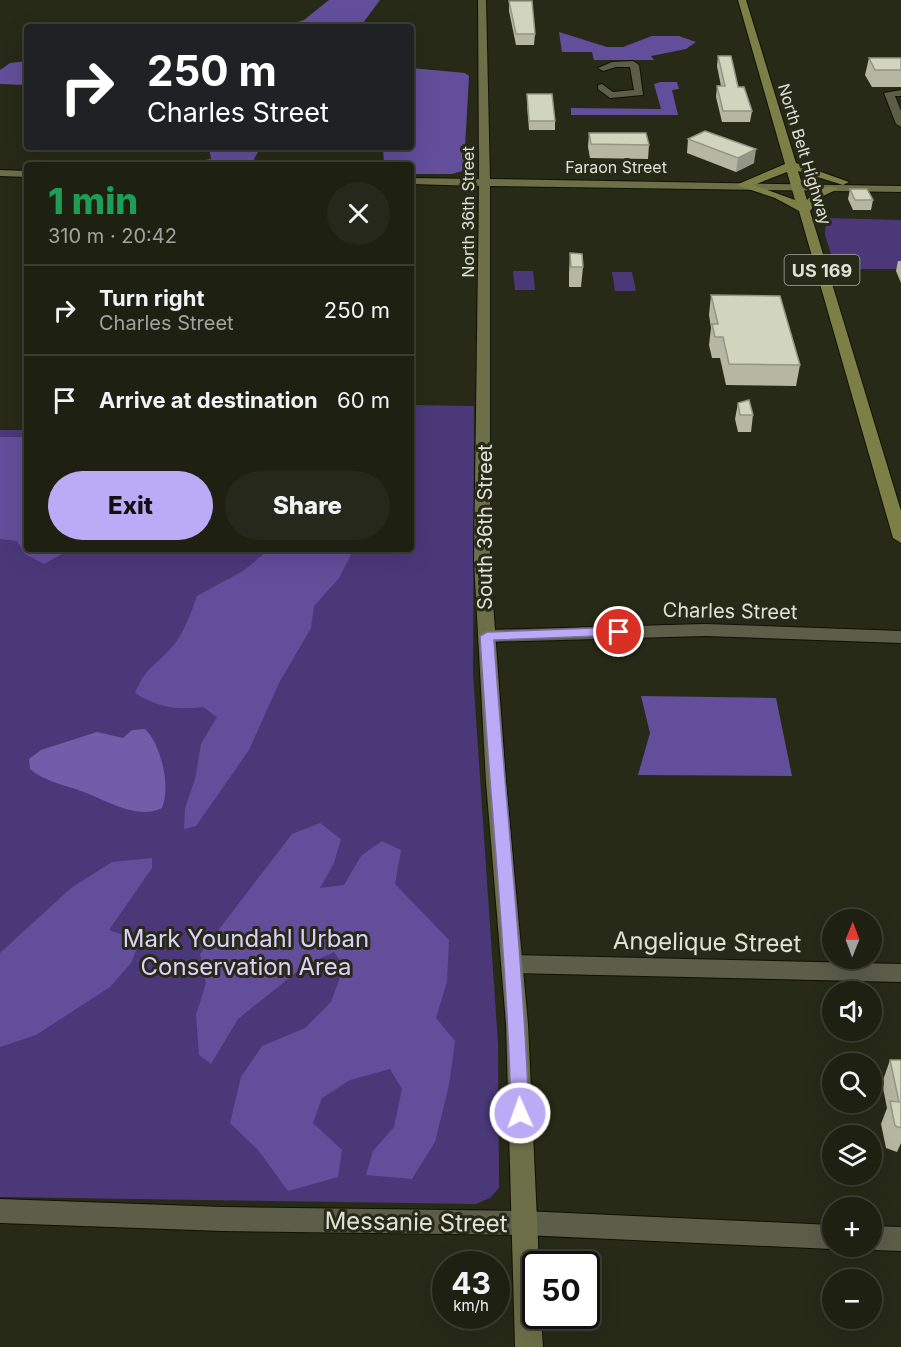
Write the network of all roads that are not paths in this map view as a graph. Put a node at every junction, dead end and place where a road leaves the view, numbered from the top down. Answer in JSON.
{"nodes":[{"id":1,"x":482,"y":0,"type":"edge"},
{"id":2,"x":742,"y":0,"type":"edge"},
{"id":3,"x":603,"y":68,"type":"dead end"},
{"id":4,"x":602,"y":87,"type":"dead end"},
{"id":5,"x":901,"y":93,"type":"edge"},
{"id":6,"x":901,"y":124,"type":"edge"},
{"id":7,"x":792,"y":165,"type":"junction"},
{"id":8,"x":0,"y":173,"type":"edge"},
{"id":9,"x":24,"y":174,"type":"edge"},
{"id":10,"x":843,"y":182,"type":"junction"},
{"id":11,"x":414,"y":183,"type":"edge"},
{"id":12,"x":485,"y":183,"type":"junction"},
{"id":13,"x":901,"y":183,"type":"edge"},
{"id":14,"x":0,"y":184,"type":"edge"},
{"id":15,"x":24,"y":185,"type":"edge"},
{"id":16,"x":742,"y":185,"type":"junction"},
{"id":17,"x":798,"y":186,"type":"junction"},
{"id":18,"x":831,"y":189,"type":"junction"},
{"id":19,"x":901,"y":189,"type":"edge"},
{"id":20,"x":805,"y":210,"type":"junction"},
{"id":21,"x":484,"y":425,"type":"joint"},
{"id":22,"x":901,"y":538,"type":"edge"},
{"id":23,"x":487,"y":636,"type":"junction"},
{"id":24,"x":901,"y":637,"type":"edge"},
{"id":25,"x":512,"y":964,"type":"junction"},
{"id":26,"x":901,"y":973,"type":"edge"},
{"id":27,"x":0,"y":1211,"type":"edge"},
{"id":28,"x":524,"y":1223,"type":"junction"},
{"id":29,"x":822,"y":1237,"type":"edge"},
{"id":30,"x":882,"y":1238,"type":"edge"},
{"id":31,"x":901,"y":1239,"type":"edge"},
{"id":32,"x":529,"y":1347,"type":"edge"}],
"edges":[{"from":1,"to":12,"type":"main road","name":"North 36th Street"},
{"from":2,"to":7,"type":"main road","name":"North Belt Highway","number":"US 169"},
{"from":3,"to":4,"type":"street"},
{"from":5,"to":6,"type":"street"},
{"from":7,"to":10,"type":"main road"},
{"from":7,"to":16,"type":"main road"},
{"from":7,"to":17,"type":"main road","name":"North Belt Highway","number":"US 169"},
{"from":8,"to":9,"type":"main road"},
{"from":10,"to":13,"type":"main road","name":"Faraon Street"},
{"from":10,"to":17,"type":"main road","name":"Faraon Street"},
{"from":11,"to":12,"type":"main road","name":"Faraon Street"},
{"from":12,"to":16,"type":"main road","name":"Faraon Street"},
{"from":12,"to":21,"type":"main road","name":"North 36th Street"},
{"from":14,"to":15,"type":"main road"},
{"from":16,"to":17,"type":"main road","name":"Faraon Street"},
{"from":16,"to":20,"type":"main road"},
{"from":17,"to":18,"type":"main road","name":"Faraon Street"},
{"from":17,"to":20,"type":"main road","name":"North Belt Highway","number":"US 169"},
{"from":18,"to":19,"type":"main road","name":"Faraon Street"},
{"from":18,"to":20,"type":"main road"},
{"from":20,"to":22,"type":"main road","name":"North Belt Highway","number":"US 169"},
{"from":21,"to":23,"type":"main road","name":"South 36th Street"},
{"from":23,"to":24,"type":"street","name":"Charles Street"},
{"from":23,"to":25,"type":"main road","name":"South 36th Street"},
{"from":25,"to":26,"type":"street","name":"Angelique Street"},
{"from":25,"to":28,"type":"main road","name":"South 36th Street"},
{"from":27,"to":28,"type":"street","name":"Messanie Street"},
{"from":28,"to":29,"type":"street","name":"Messanie Street"},
{"from":28,"to":32,"type":"main road","name":"South 36th Street"},
{"from":30,"to":31,"type":"street"}]}
